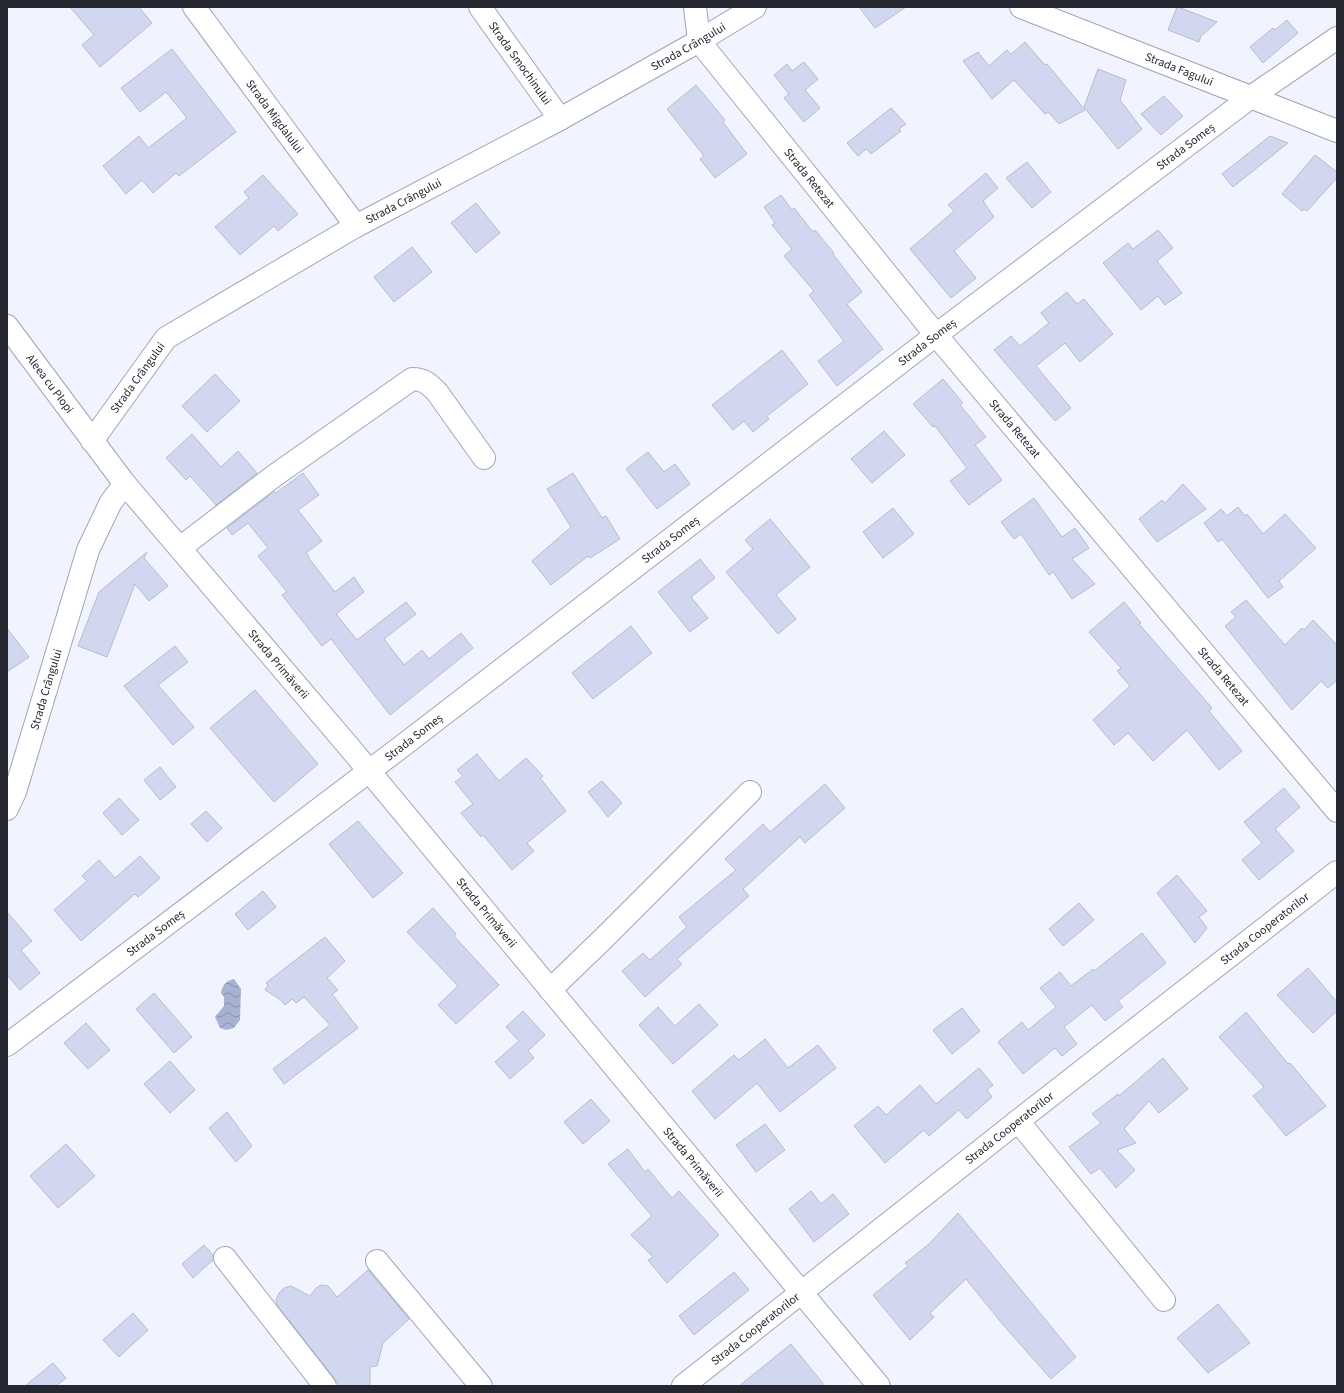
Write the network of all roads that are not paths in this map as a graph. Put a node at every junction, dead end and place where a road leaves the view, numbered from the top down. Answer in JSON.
{"nodes":[{"id":1,"x":194,"y":7,"type":"edge"},
{"id":2,"x":480,"y":7,"type":"edge"},
{"id":3,"x":695,"y":7,"type":"edge"},
{"id":4,"x":755,"y":7,"type":"edge"},
{"id":5,"x":1021,"y":7,"type":"edge"},
{"id":6,"x":1337,"y":38,"type":"edge"},
{"id":7,"x":699,"y":42,"type":"junction"},
{"id":8,"x":1251,"y":97,"type":"junction"},
{"id":9,"x":560,"y":118,"type":"junction"},
{"id":10,"x":1337,"y":131,"type":"edge"},
{"id":11,"x":356,"y":226,"type":"junction"},
{"id":12,"x":7,"y":326,"type":"edge"},
{"id":13,"x":936,"y":335,"type":"junction"},
{"id":14,"x":92,"y":441,"type":"junction"},
{"id":15,"x":484,"y":458,"type":"dead end"},
{"id":16,"x":126,"y":484,"type":"junction"},
{"id":17,"x":180,"y":548,"type":"junction"},
{"id":18,"x":369,"y":771,"type":"junction"},
{"id":19,"x":750,"y":792,"type":"dead end"},
{"id":20,"x":10,"y":795,"type":"edge"},
{"id":21,"x":1337,"y":811,"type":"edge"},
{"id":22,"x":1337,"y":872,"type":"edge"},
{"id":23,"x":550,"y":990,"type":"junction"},
{"id":24,"x":7,"y":1045,"type":"edge"},
{"id":25,"x":1018,"y":1121,"type":"junction"},
{"id":26,"x":225,"y":1258,"type":"dead end"},
{"id":27,"x":376,"y":1261,"type":"dead end"},
{"id":28,"x":802,"y":1291,"type":"junction"},
{"id":29,"x":1164,"y":1300,"type":"dead end"},
{"id":30,"x":325,"y":1386,"type":"edge"},
{"id":31,"x":481,"y":1386,"type":"edge"},
{"id":32,"x":683,"y":1386,"type":"edge"},
{"id":33,"x":879,"y":1386,"type":"edge"}],
"edges":[{"from":1,"to":11,"type":"street","name":"Strada Migdalului"},
{"from":2,"to":9,"type":"street","name":"Strada Smochinului"},
{"from":3,"to":7,"type":"street"},
{"from":4,"to":7,"type":"street","name":"Strada Crângului"},
{"from":5,"to":8,"type":"street","name":"Strada Fagului"},
{"from":6,"to":8,"type":"street","name":"Strada Someș"},
{"from":7,"to":9,"type":"street","name":"Strada Crângului"},
{"from":7,"to":13,"type":"street","name":"Strada Retezat"},
{"from":8,"to":10,"type":"street","name":"Strada Fagului"},
{"from":8,"to":13,"type":"street","name":"Strada Someș"},
{"from":9,"to":11,"type":"street","name":"Strada Crângului"},
{"from":11,"to":14,"type":"street","name":"Strada Crângului"},
{"from":12,"to":14,"type":"street","name":"Aleea cu Plopi"},
{"from":13,"to":18,"type":"street","name":"Strada Someș"},
{"from":13,"to":21,"type":"street","name":"Strada Retezat"},
{"from":14,"to":16,"type":"street","name":"Strada Primăverii"},
{"from":15,"to":17,"type":"street"},
{"from":16,"to":17,"type":"street","name":"Strada Primăverii"},
{"from":16,"to":20,"type":"street","name":"Strada Crângului"},
{"from":17,"to":18,"type":"street","name":"Strada Primăverii"},
{"from":18,"to":23,"type":"street","name":"Strada Primăverii"},
{"from":18,"to":24,"type":"street","name":"Strada Someș"},
{"from":19,"to":23,"type":"street"},
{"from":22,"to":25,"type":"street","name":"Strada Cooperatorilor"},
{"from":23,"to":28,"type":"street","name":"Strada Primăverii"},
{"from":25,"to":28,"type":"street","name":"Strada Cooperatorilor"},
{"from":25,"to":29,"type":"street"},
{"from":26,"to":30,"type":"street"},
{"from":27,"to":31,"type":"street"},
{"from":28,"to":32,"type":"street","name":"Strada Cooperatorilor"},
{"from":28,"to":33,"type":"street","name":"Strada Primăverii"}]}
